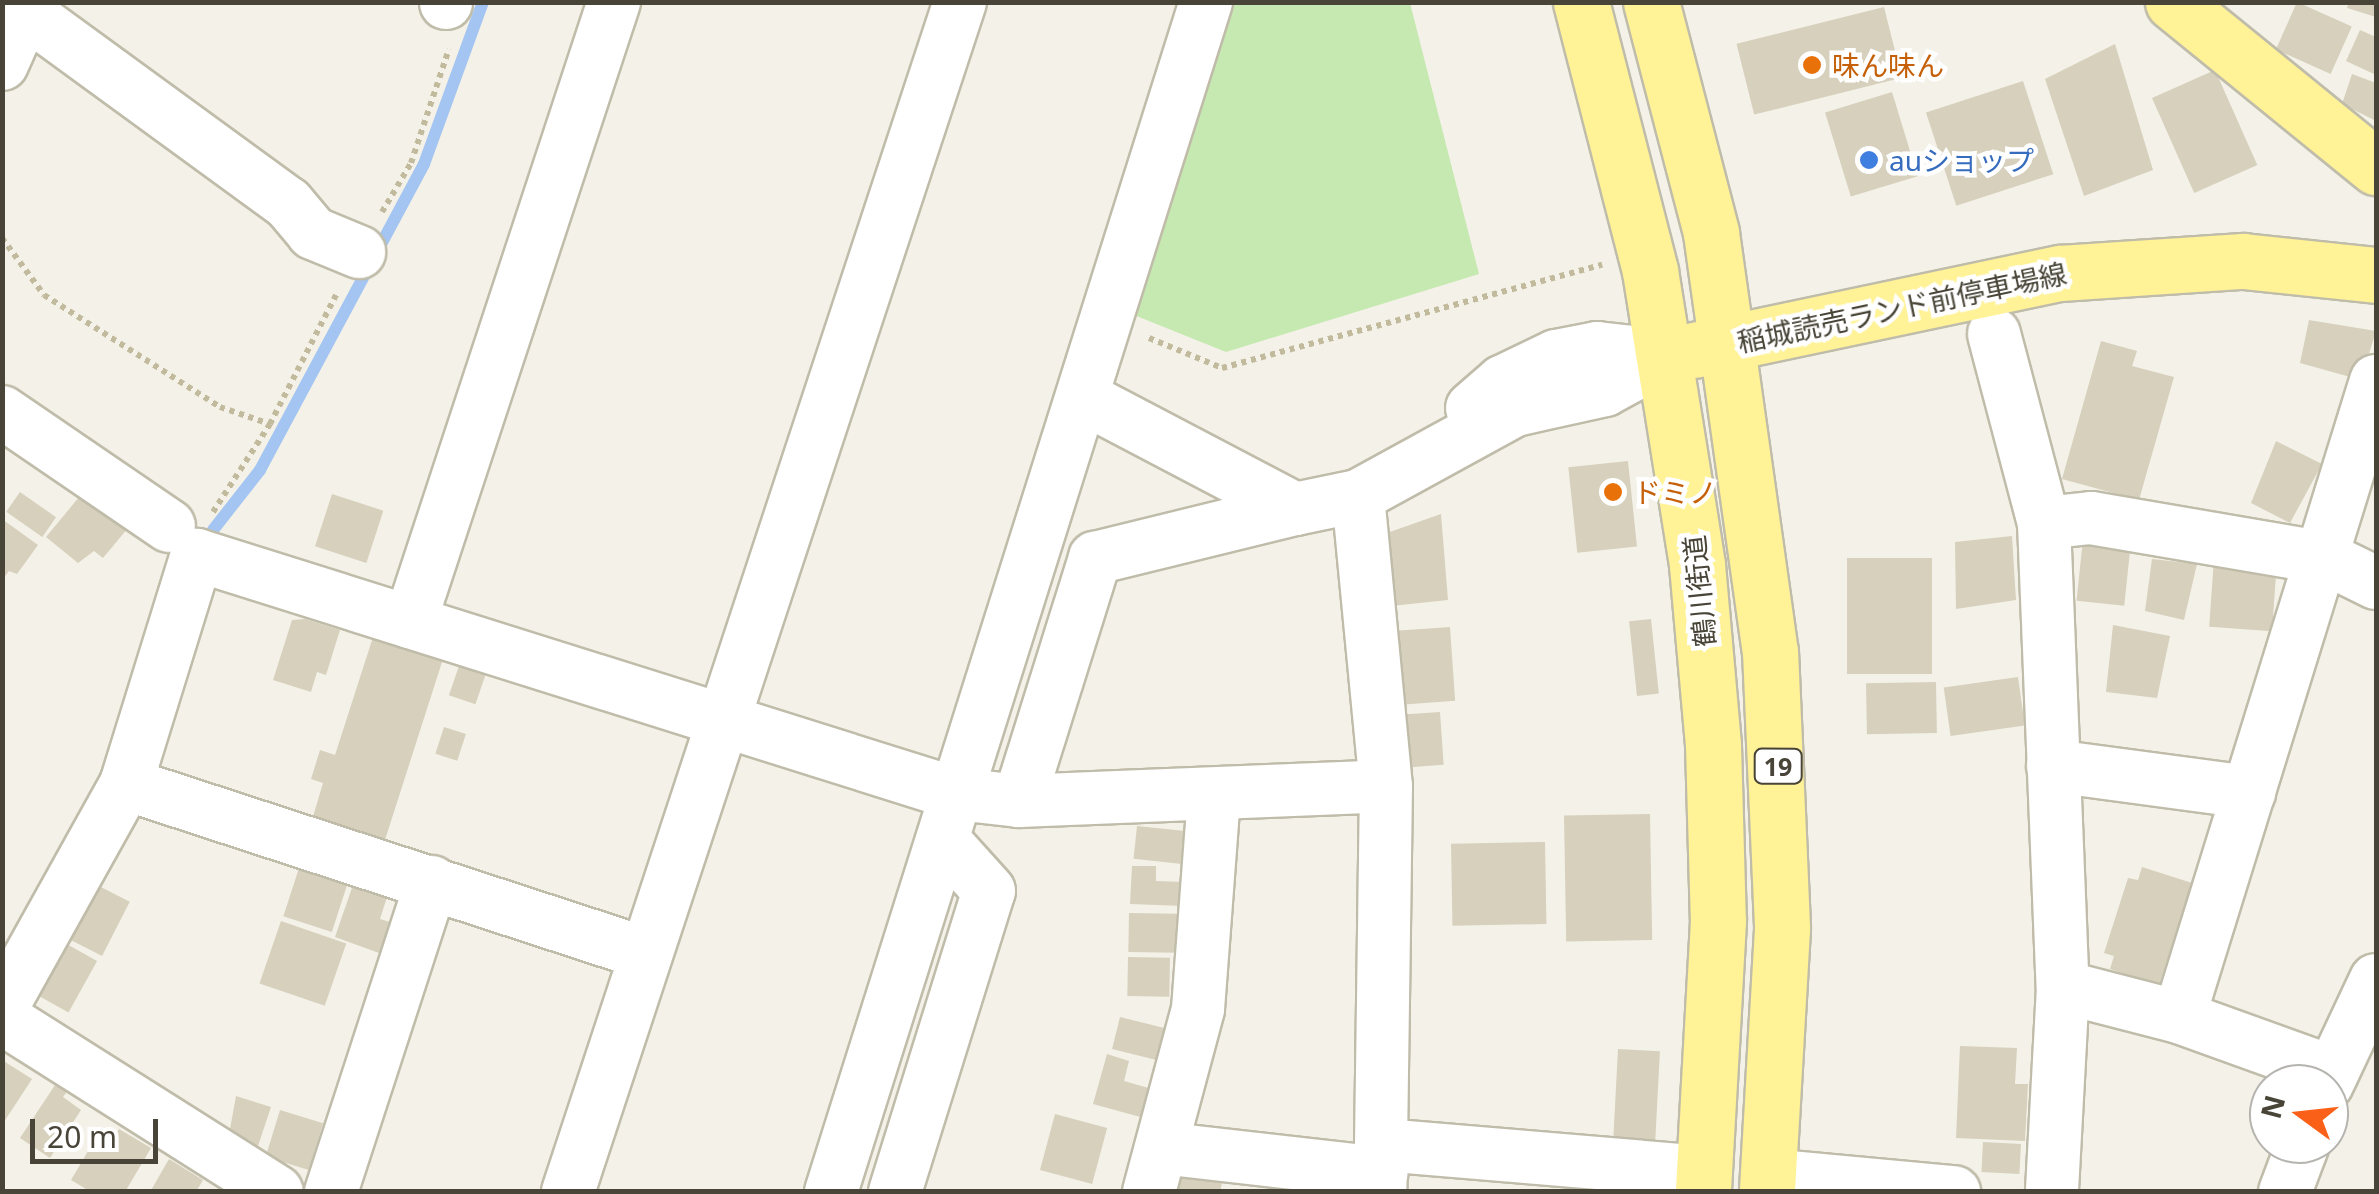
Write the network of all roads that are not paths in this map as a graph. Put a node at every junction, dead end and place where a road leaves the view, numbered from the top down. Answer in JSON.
{"nodes":[{"id":1,"x":614,"y":2,"type":"edge"},
{"id":2,"x":960,"y":2,"type":"edge"},
{"id":3,"x":1206,"y":2,"type":"edge"},
{"id":4,"x":1581,"y":2,"type":"edge"},
{"id":5,"x":1650,"y":2,"type":"edge"},
{"id":6,"x":2174,"y":2,"type":"edge"},
{"id":7,"x":18,"y":7,"type":"edge"},
{"id":8,"x":2,"y":64,"type":"edge"},
{"id":9,"x":2376,"y":166,"type":"edge"},
{"id":10,"x":359,"y":252,"type":"dead end"},
{"id":11,"x":2376,"y":275,"type":"edge"},
{"id":12,"x":1994,"y":334,"type":"dead end"},
{"id":13,"x":1730,"y":342,"type":"junction"},
{"id":14,"x":1667,"y":356,"type":"junction"},
{"id":15,"x":2376,"y":381,"type":"edge"},
{"id":16,"x":1082,"y":397,"type":"junction"},
{"id":17,"x":2,"y":412,"type":"edge"},
{"id":18,"x":1358,"y":496,"type":"junction"},
{"id":19,"x":1295,"y":509,"type":"junction"},
{"id":20,"x":2044,"y":523,"type":"junction"},
{"id":21,"x":169,"y":526,"type":"dead end"},
{"id":22,"x":2325,"y":558,"type":"junction"},
{"id":23,"x":2376,"y":583,"type":"edge"},
{"id":24,"x":410,"y":622,"type":"junction"},
{"id":25,"x":724,"y":720,"type":"junction"},
{"id":26,"x":2053,"y":766,"type":"junction"},
{"id":27,"x":126,"y":784,"type":"junction"},
{"id":28,"x":1386,"y":786,"type":"junction"},
{"id":29,"x":2249,"y":792,"type":"junction"},
{"id":30,"x":1214,"y":796,"type":"junction"},
{"id":31,"x":1019,"y":801,"type":"junction"},
{"id":32,"x":950,"y":818,"type":"junction"},
{"id":33,"x":432,"y":882,"type":"junction"},
{"id":34,"x":644,"y":953,"type":"junction"},
{"id":35,"x":2376,"y":980,"type":"edge"},
{"id":36,"x":2063,"y":987,"type":"junction"},
{"id":37,"x":2,"y":1007,"type":"edge"},
{"id":38,"x":2179,"y":1016,"type":"junction"},
{"id":39,"x":2,"y":1018,"type":"edge"},
{"id":40,"x":2295,"y":1064,"type":"edge"},
{"id":41,"x":2336,"y":1064,"type":"edge"},
{"id":42,"x":2296,"y":1164,"type":"edge"},
{"id":43,"x":1155,"y":1170,"type":"edge"},
{"id":44,"x":1382,"y":1170,"type":"edge"},
{"id":45,"x":1704,"y":1182,"type":"edge"},
{"id":46,"x":1768,"y":1184,"type":"edge"},
{"id":47,"x":277,"y":1192,"type":"edge"},
{"id":48,"x":331,"y":1192,"type":"edge"},
{"id":49,"x":568,"y":1192,"type":"edge"},
{"id":50,"x":831,"y":1192,"type":"edge"},
{"id":51,"x":896,"y":1192,"type":"edge"},
{"id":52,"x":1954,"y":1192,"type":"edge"},
{"id":53,"x":2052,"y":1192,"type":"edge"},
{"id":54,"x":2285,"y":1192,"type":"edge"}],
"edges":[{"from":1,"to":24,"type":"street"},
{"from":2,"to":25,"type":"street"},
{"from":3,"to":16,"type":"street"},
{"from":4,"to":14,"type":"main road","name":"鶴川街道","number":"19"},
{"from":5,"to":13,"type":"main road","number":"19"},
{"from":6,"to":9,"type":"main road"},
{"from":7,"to":8,"type":"street"},
{"from":7,"to":10,"type":"street"},
{"from":11,"to":13,"type":"main road","name":"稲城読売ランド前停車場線"},
{"from":12,"to":20,"type":"street"},
{"from":13,"to":14,"type":"main road","name":"稲城読売ランド前停車場線"},
{"from":13,"to":46,"type":"main road","number":"19"},
{"from":14,"to":18,"type":"street"},
{"from":14,"to":45,"type":"main road","name":"鶴川街道","number":"19"},
{"from":15,"to":22,"type":"street"},
{"from":16,"to":19,"type":"street"},
{"from":16,"to":32,"type":"street"},
{"from":17,"to":21,"type":"street"},
{"from":18,"to":19,"type":"street"},
{"from":18,"to":28,"type":"street"},
{"from":19,"to":31,"type":"street"},
{"from":20,"to":22,"type":"street"},
{"from":20,"to":26,"type":"street"},
{"from":22,"to":23,"type":"street"},
{"from":22,"to":29,"type":"street"},
{"from":24,"to":25,"type":"street"},
{"from":24,"to":27,"type":"street"},
{"from":25,"to":32,"type":"street"},
{"from":25,"to":34,"type":"street"},
{"from":26,"to":29,"type":"street"},
{"from":26,"to":36,"type":"street"},
{"from":27,"to":33,"type":"street"},
{"from":27,"to":37,"type":"street"},
{"from":28,"to":30,"type":"street"},
{"from":28,"to":44,"type":"street"},
{"from":29,"to":38,"type":"street"},
{"from":30,"to":31,"type":"street"},
{"from":30,"to":43,"type":"street"},
{"from":31,"to":32,"type":"street"},
{"from":32,"to":50,"type":"street"},
{"from":32,"to":51,"type":"street"},
{"from":33,"to":34,"type":"street"},
{"from":33,"to":48,"type":"street"},
{"from":34,"to":49,"type":"street"},
{"from":35,"to":41,"type":"street"},
{"from":36,"to":38,"type":"street"},
{"from":36,"to":53,"type":"street"},
{"from":38,"to":40,"type":"street"},
{"from":39,"to":47,"type":"street"},
{"from":42,"to":54,"type":"street"},
{"from":43,"to":44,"type":"street"},
{"from":44,"to":45,"type":"street"},
{"from":46,"to":52,"type":"street"}]}
